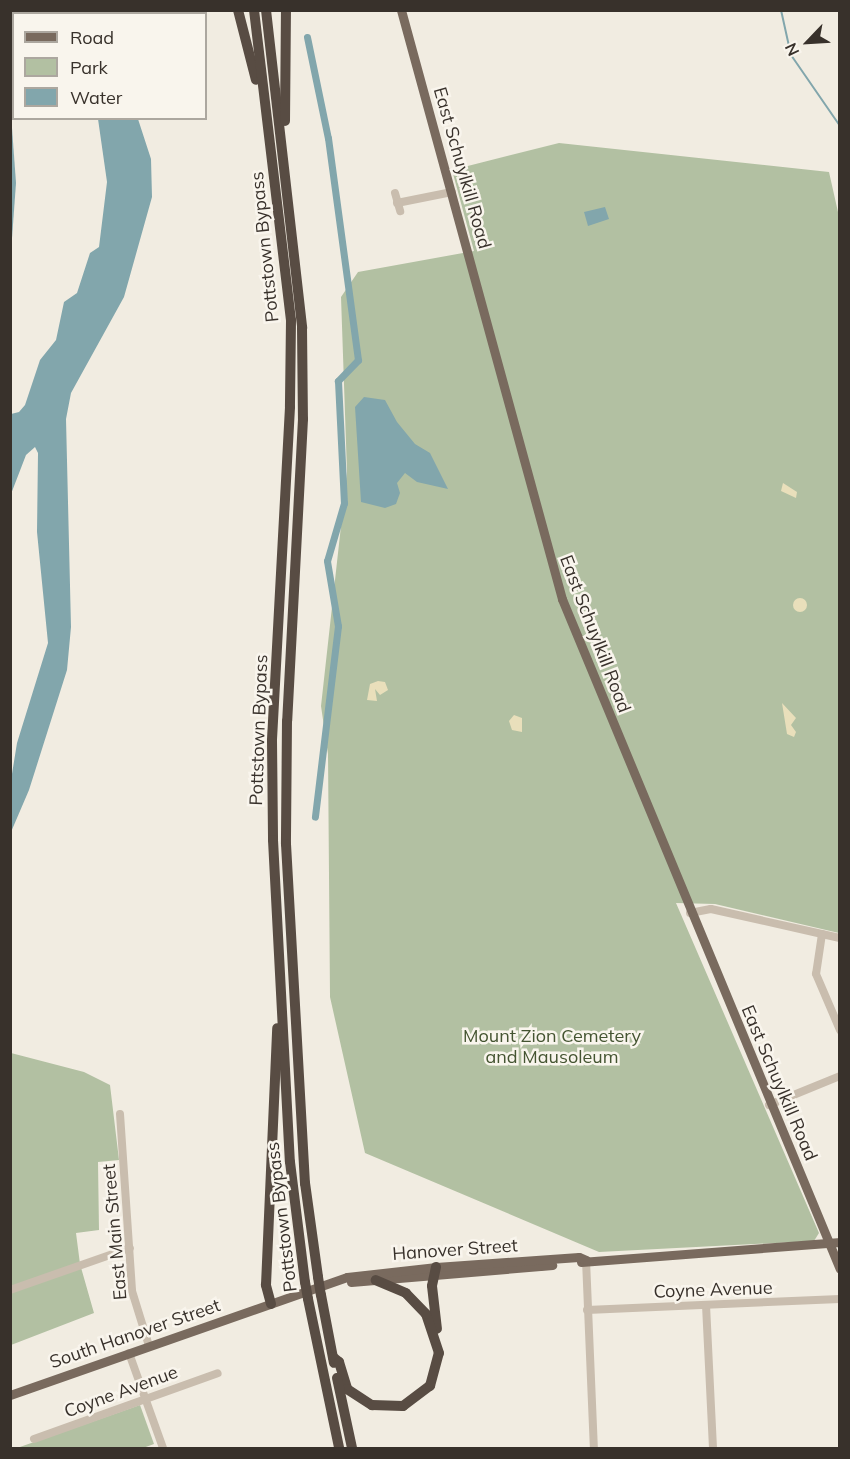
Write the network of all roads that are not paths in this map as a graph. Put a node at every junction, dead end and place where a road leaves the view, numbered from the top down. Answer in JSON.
{"nodes":[{"id":1,"x":238,"y":10,"type":"edge"},
{"id":2,"x":254,"y":10,"type":"edge"},
{"id":3,"x":266,"y":10,"type":"edge"},
{"id":4,"x":286,"y":10,"type":"edge"},
{"id":5,"x":401,"y":10,"type":"edge"},
{"id":6,"x":285,"y":157,"type":"junction"},
{"id":7,"x":452,"y":192,"type":"junction"},
{"id":8,"x":395,"y":193,"type":"dead end"},
{"id":9,"x":279,"y":217,"type":"junction"},
{"id":10,"x":690,"y":913,"type":"junction"},
{"id":11,"x":822,"y":934,"type":"junction"},
{"id":12,"x":840,"y":938,"type":"edge"},
{"id":13,"x":281,"y":998,"type":"junction"},
{"id":14,"x":840,"y":1030,"type":"edge"},
{"id":15,"x":840,"y":1076,"type":"edge"},
{"id":16,"x":769,"y":1105,"type":"junction"},
{"id":17,"x":120,"y":1114,"type":"dead end"},
{"id":18,"x":840,"y":1242,"type":"edge"},
{"id":19,"x":829,"y":1244,"type":"junction"},
{"id":20,"x":129,"y":1248,"type":"junction"},
{"id":21,"x":586,"y":1260,"type":"junction"},
{"id":22,"x":840,"y":1269,"type":"edge"},
{"id":23,"x":435,"y":1271,"type":"junction"},
{"id":24,"x":376,"y":1280,"type":"junction"},
{"id":25,"x":327,"y":1284,"type":"junction"},
{"id":26,"x":10,"y":1290,"type":"edge"},
{"id":27,"x":840,"y":1299,"type":"edge"},
{"id":28,"x":271,"y":1304,"type":"junction"},
{"id":29,"x":706,"y":1305,"type":"junction"},
{"id":30,"x":587,"y":1310,"type":"junction"},
{"id":31,"x":149,"y":1346,"type":"junction"},
{"id":32,"x":129,"y":1353,"type":"junction"},
{"id":33,"x":440,"y":1353,"type":"junction"},
{"id":34,"x":333,"y":1357,"type":"junction"},
{"id":35,"x":218,"y":1373,"type":"dead end"},
{"id":36,"x":10,"y":1395,"type":"edge"},
{"id":37,"x":145,"y":1399,"type":"junction"},
{"id":38,"x":34,"y":1438,"type":"dead end"},
{"id":39,"x":161,"y":1448,"type":"edge"},
{"id":40,"x":339,"y":1449,"type":"edge"},
{"id":41,"x":352,"y":1449,"type":"edge"},
{"id":42,"x":594,"y":1449,"type":"edge"},
{"id":43,"x":713,"y":1449,"type":"edge"}],
"edges":[{"from":1,"to":9,"type":"highway"},
{"from":2,"to":9,"type":"highway","name":"Pottstown Bypass"},
{"from":3,"to":6,"type":"highway","name":"Pottstown Bypass"},
{"from":4,"to":6,"type":"highway"},
{"from":5,"to":7,"type":"main road","name":"East Schuylkill Road"},
{"from":6,"to":34,"type":"highway","name":"Pottstown Bypass","bridge":true},
{"from":7,"to":8,"type":"street"},
{"from":7,"to":10,"type":"main road","name":"East Schuylkill Road"},
{"from":9,"to":13,"type":"highway","name":"Pottstown Bypass"},
{"from":10,"to":11,"type":"street"},
{"from":10,"to":16,"type":"main road","name":"East Schuylkill Road"},
{"from":11,"to":12,"type":"street"},
{"from":11,"to":14,"type":"street"},
{"from":13,"to":28,"type":"highway"},
{"from":13,"to":40,"type":"highway","name":"Pottstown Bypass","bridge":true},
{"from":15,"to":16,"type":"street"},
{"from":16,"to":19,"type":"main road","name":"East Schuylkill Road"},
{"from":17,"to":20,"type":"street","name":"East Main Street"},
{"from":18,"to":19,"type":"main road","name":"Hanover Street"},
{"from":19,"to":21,"type":"main road","name":"Hanover Street"},
{"from":19,"to":22,"type":"main road","name":"East Schuylkill Road"},
{"from":20,"to":26,"type":"street"},
{"from":20,"to":31,"type":"street","name":"East Main Street"},
{"from":21,"to":23,"type":"main road","name":"Hanover Street"},
{"from":21,"to":30,"type":"street"},
{"from":23,"to":24,"type":"main road","name":"Hanover Street"},
{"from":23,"to":25,"type":"main road","name":"Hanover Street"},
{"from":23,"to":33,"type":"highway"},
{"from":24,"to":25,"type":"main road","name":"Hanover Street"},
{"from":24,"to":33,"type":"highway"},
{"from":25,"to":28,"type":"main road","name":"Hanover Street"},
{"from":27,"to":29,"type":"street","name":"Coyne Avenue"},
{"from":28,"to":31,"type":"main road","name":"South Hanover Street"},
{"from":29,"to":30,"type":"street","name":"Coyne Avenue"},
{"from":29,"to":43,"type":"street"},
{"from":30,"to":42,"type":"street"},
{"from":31,"to":32,"type":"main road","name":"South Hanover Street"},
{"from":32,"to":36,"type":"main road","name":"South Hanover Street"},
{"from":32,"to":37,"type":"street"},
{"from":33,"to":34,"type":"highway"},
{"from":34,"to":41,"type":"highway","name":"Pottstown Bypass"},
{"from":35,"to":37,"type":"street","name":"Coyne Avenue"},
{"from":37,"to":38,"type":"street","name":"Coyne Avenue"},
{"from":37,"to":39,"type":"street"}]}
